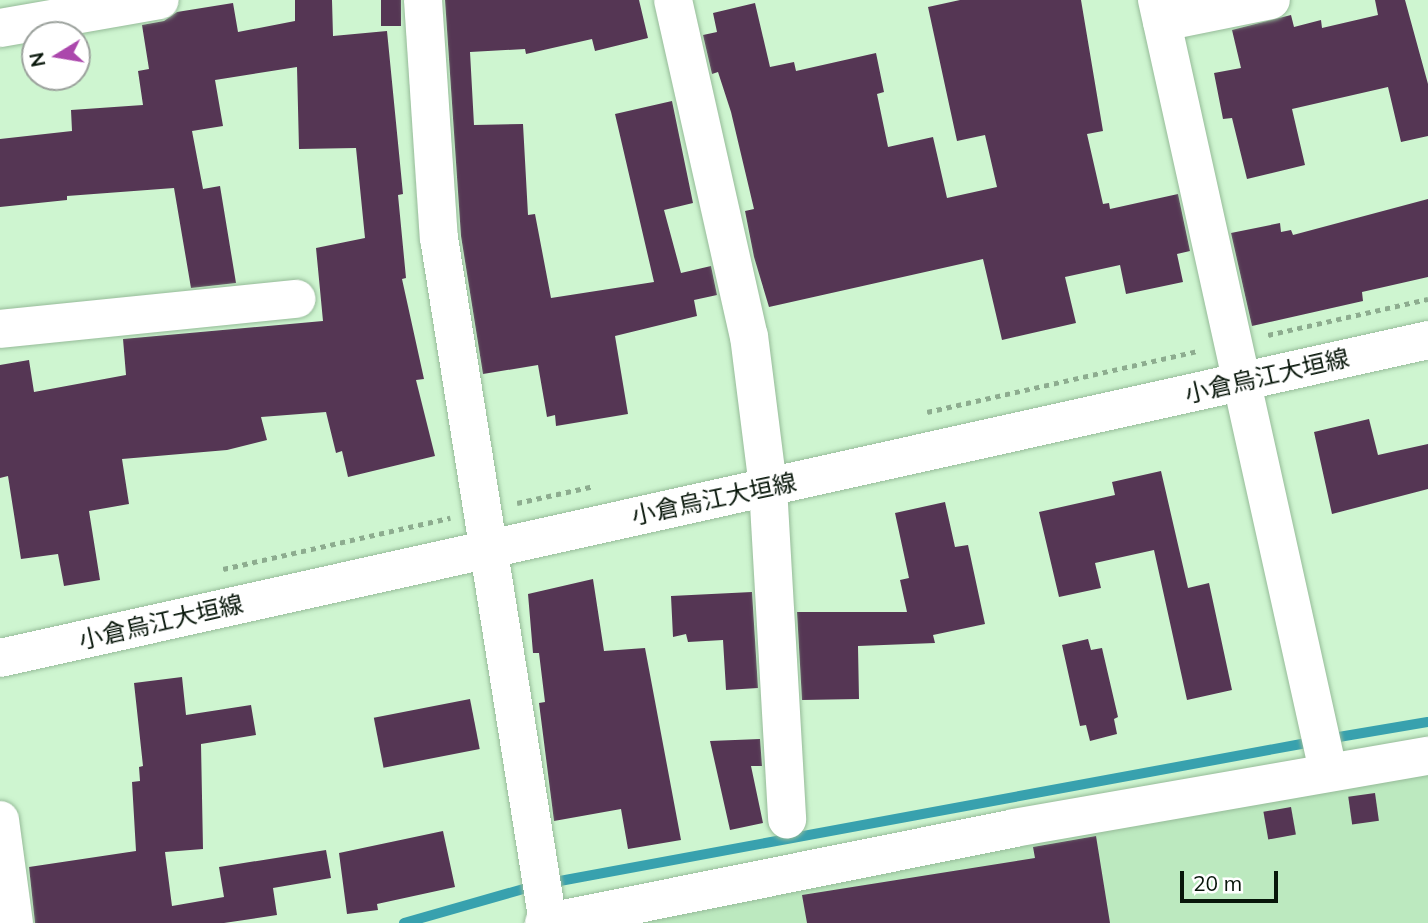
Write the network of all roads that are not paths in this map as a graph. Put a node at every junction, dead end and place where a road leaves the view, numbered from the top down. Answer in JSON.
{"nodes":[{"id":1,"x":160,"y":0,"type":"edge"},
{"id":2,"x":423,"y":0,"type":"edge"},
{"id":3,"x":673,"y":0,"type":"edge"},
{"id":4,"x":1271,"y":0,"type":"edge"},
{"id":5,"x":49,"y":10,"type":"edge"},
{"id":6,"x":1160,"y":11,"type":"edge"},
{"id":7,"x":0,"y":28,"type":"edge"},
{"id":8,"x":296,"y":299,"type":"dead end"},
{"id":9,"x":0,"y":329,"type":"edge"},
{"id":10,"x":1428,"y":340,"type":"edge"},
{"id":11,"x":1241,"y":382,"type":"junction"},
{"id":12,"x":768,"y":487,"type":"junction"},
{"id":13,"x":487,"y":549,"type":"junction"},
{"id":14,"x":0,"y":658,"type":"edge"},
{"id":15,"x":1324,"y":751,"type":"junction"},
{"id":16,"x":1428,"y":756,"type":"edge"},
{"id":17,"x":787,"y":819,"type":"dead end"},
{"id":18,"x":1,"y":839,"type":"edge"},
{"id":19,"x":546,"y":919,"type":"edge"},
{"id":20,"x":14,"y":923,"type":"edge"}],
"edges":[{"from":1,"to":5,"type":"street"},
{"from":2,"to":13,"type":"street"},
{"from":3,"to":12,"type":"street"},
{"from":4,"to":6,"type":"street"},
{"from":5,"to":7,"type":"street"},
{"from":6,"to":11,"type":"street"},
{"from":8,"to":9,"type":"street"},
{"from":10,"to":11,"type":"street","name":"小倉烏江大垣線"},
{"from":11,"to":12,"type":"street","name":"小倉烏江大垣線"},
{"from":11,"to":15,"type":"street"},
{"from":12,"to":13,"type":"street","name":"小倉烏江大垣線"},
{"from":12,"to":17,"type":"street"},
{"from":13,"to":14,"type":"street","name":"小倉烏江大垣線"},
{"from":13,"to":19,"type":"street"},
{"from":15,"to":16,"type":"street"},
{"from":15,"to":19,"type":"street"},
{"from":18,"to":20,"type":"street"}]}
